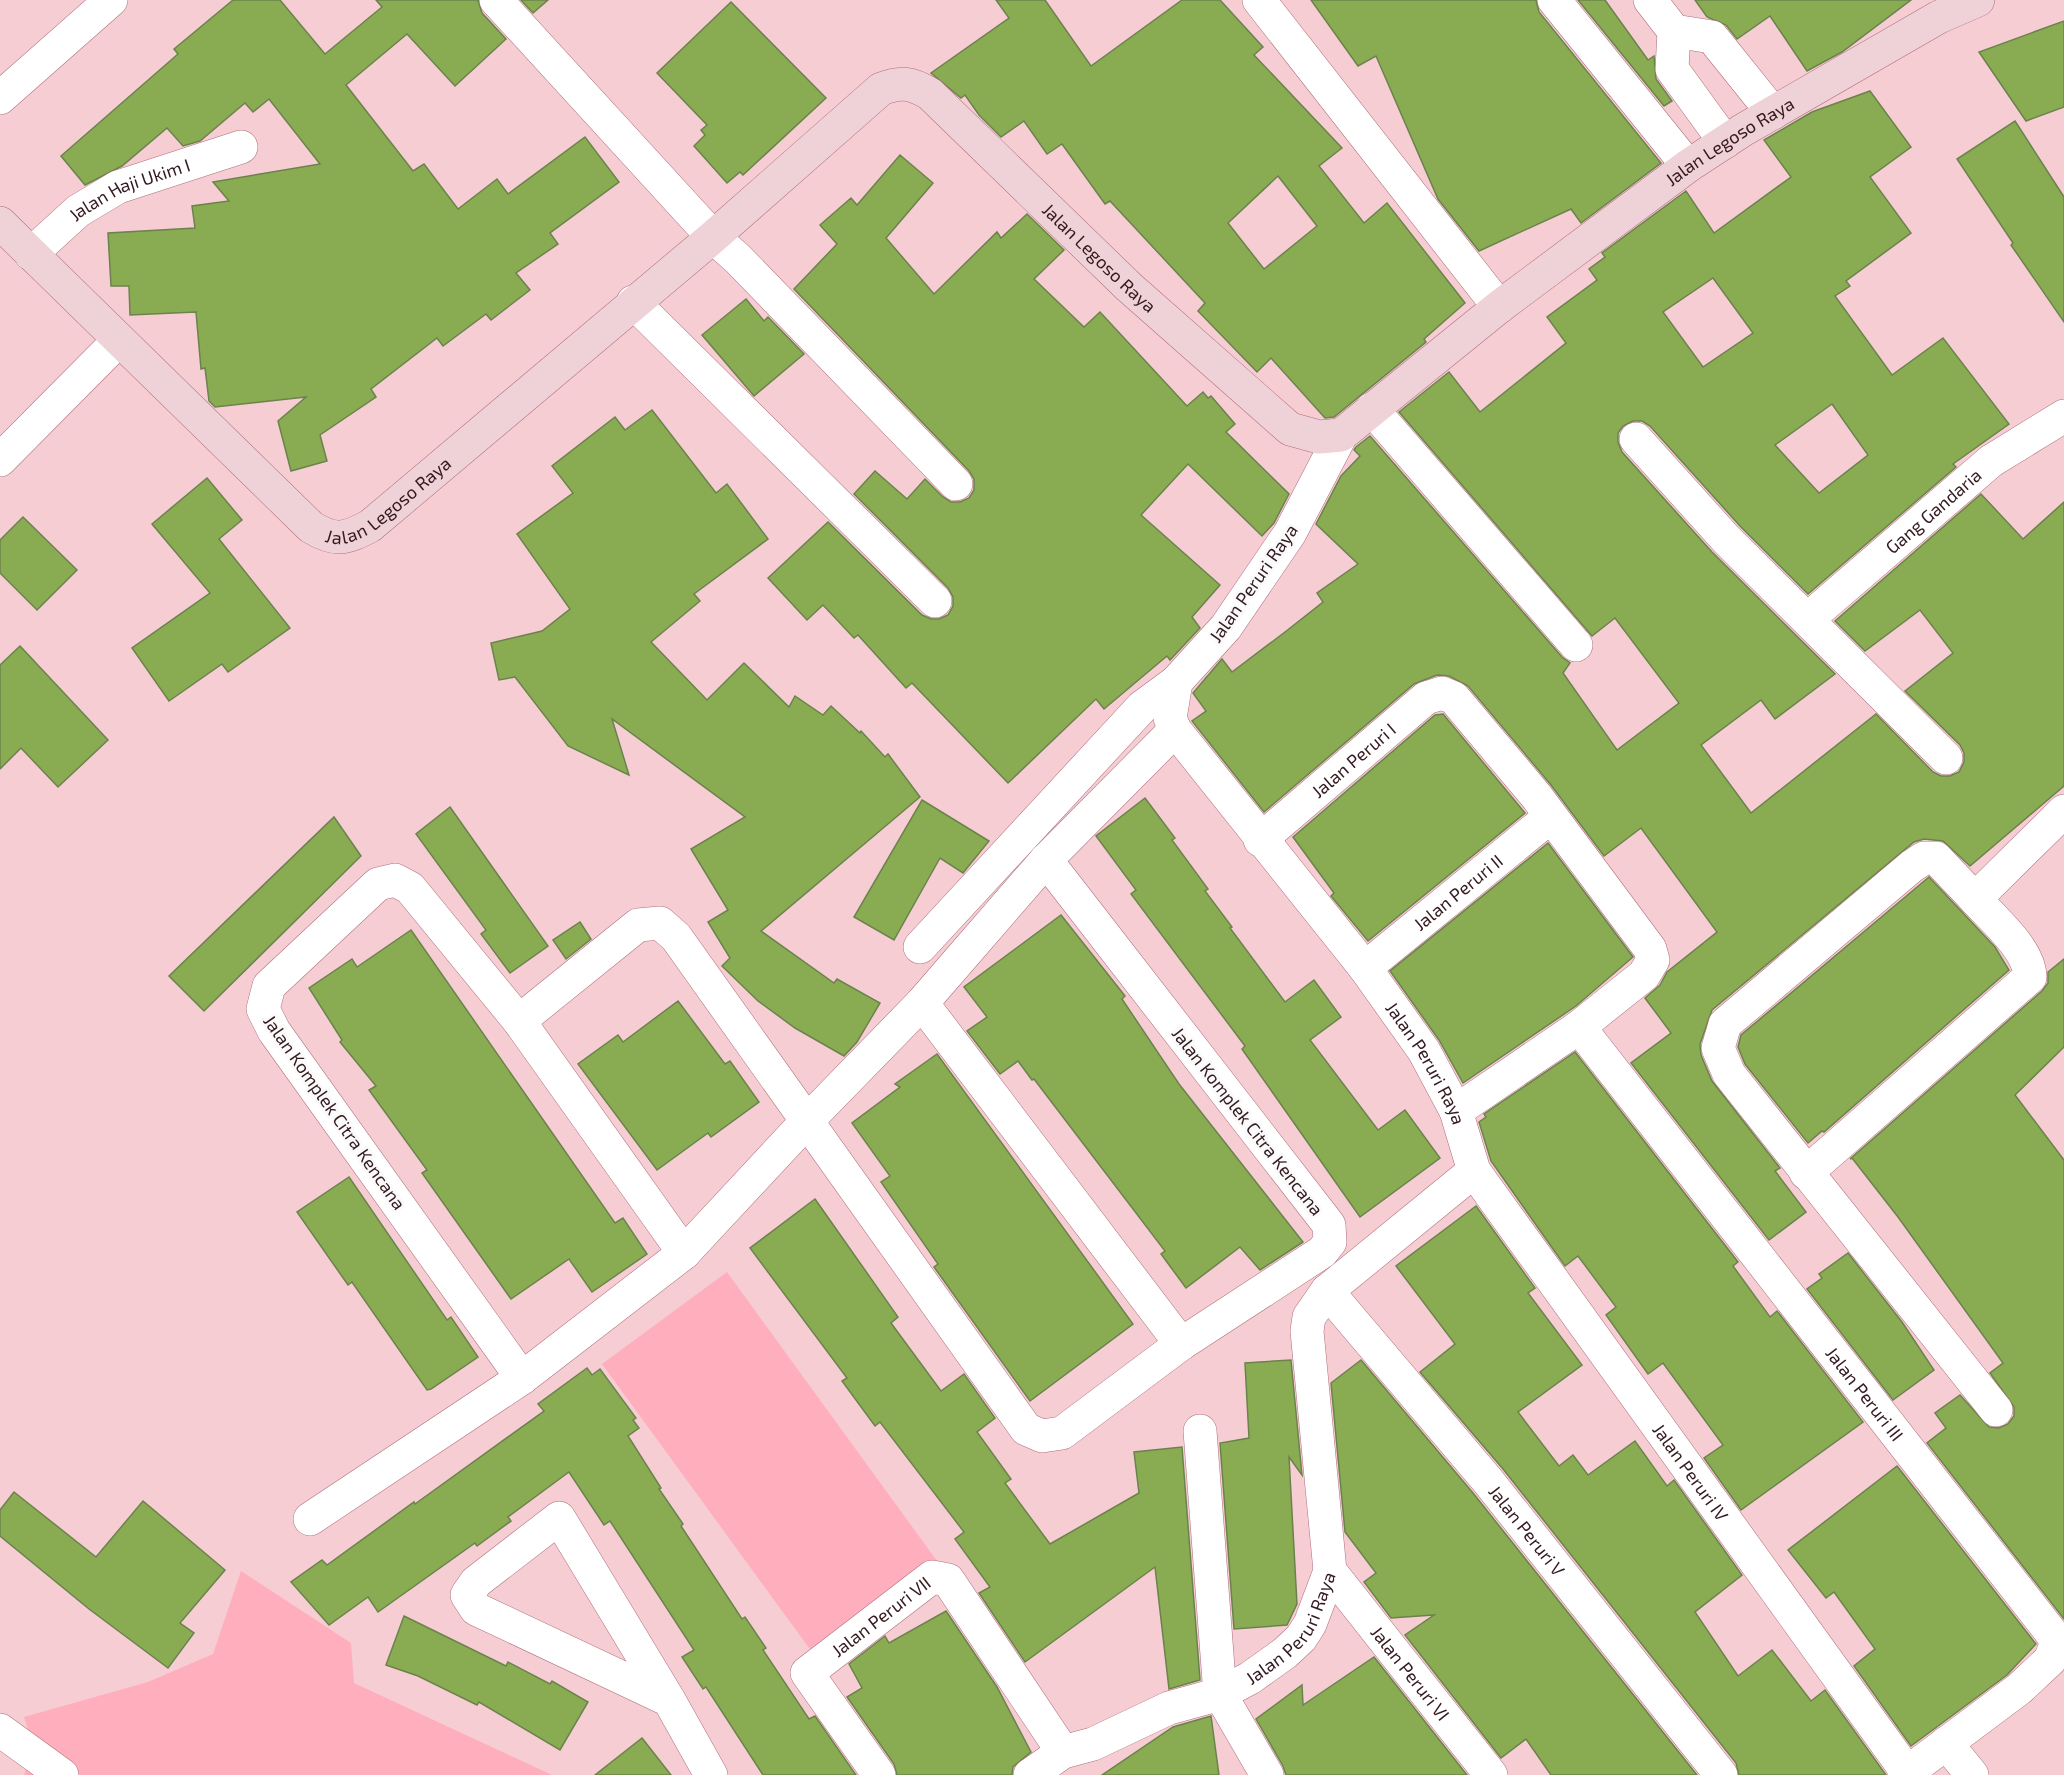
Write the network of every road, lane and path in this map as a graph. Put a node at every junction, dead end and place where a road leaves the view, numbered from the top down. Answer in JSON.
{"nodes":[{"id":1,"x":111,"y":0,"type":"edge"},
{"id":2,"x":496,"y":0,"type":"edge"},
{"id":3,"x":1259,"y":0,"type":"edge"},
{"id":4,"x":1554,"y":0,"type":"edge"},
{"id":5,"x":1650,"y":0,"type":"edge"},
{"id":6,"x":1978,"y":0,"type":"edge"},
{"id":7,"x":1674,"y":31,"type":"junction"},
{"id":8,"x":0,"y":98,"type":"edge"},
{"id":9,"x":1773,"y":113,"type":"junction"},
{"id":10,"x":1725,"y":142,"type":"junction"},
{"id":11,"x":241,"y":147,"type":"dead end"},
{"id":12,"x":1688,"y":166,"type":"junction"},
{"id":13,"x":0,"y":223,"type":"edge"},
{"id":14,"x":713,"y":237,"type":"junction"},
{"id":15,"x":31,"y":254,"type":"junction"},
{"id":16,"x":633,"y":302,"type":"junction"},
{"id":17,"x":1499,"y":307,"type":"junction"},
{"id":18,"x":119,"y":340,"type":"junction"},
{"id":19,"x":1372,"y":409,"type":"junction"},
{"id":20,"x":2064,"y":416,"type":"edge"},
{"id":21,"x":1341,"y":435,"type":"junction"},
{"id":22,"x":1636,"y":439,"type":"dead end"},
{"id":23,"x":0,"y":460,"type":"edge"},
{"id":24,"x":956,"y":484,"type":"dead end"},
{"id":25,"x":935,"y":601,"type":"dead end"},
{"id":26,"x":1809,"y":618,"type":"junction"},
{"id":27,"x":1576,"y":645,"type":"dead end"},
{"id":28,"x":1176,"y":682,"type":"junction"},
{"id":29,"x":1174,"y":730,"type":"junction"},
{"id":30,"x":1946,"y":758,"type":"dead end"},
{"id":31,"x":2064,"y":811,"type":"edge"},
{"id":32,"x":1550,"y":817,"type":"junction"},
{"id":33,"x":1260,"y":840,"type":"junction"},
{"id":34,"x":1046,"y":860,"type":"junction"},
{"id":35,"x":1975,"y":898,"type":"junction"},
{"id":36,"x":920,"y":947,"type":"dead end"},
{"id":37,"x":1365,"y":968,"type":"junction"},
{"id":38,"x":922,"y":1003,"type":"junction"},
{"id":39,"x":519,"y":1021,"type":"junction"},
{"id":40,"x":1579,"y":1026,"type":"junction"},
{"id":41,"x":1456,"y":1111,"type":"junction"},
{"id":42,"x":807,"y":1121,"type":"junction"},
{"id":43,"x":1474,"y":1171,"type":"junction"},
{"id":44,"x":1806,"y":1173,"type":"junction"},
{"id":45,"x":684,"y":1253,"type":"junction"},
{"id":46,"x":1327,"y":1292,"type":"junction"},
{"id":47,"x":1181,"y":1344,"type":"junction"},
{"id":48,"x":522,"y":1378,"type":"junction"},
{"id":49,"x":1996,"y":1410,"type":"dead end"},
{"id":50,"x":1200,"y":1431,"type":"dead end"},
{"id":51,"x":310,"y":1519,"type":"dead end"},
{"id":52,"x":1330,"y":1571,"type":"junction"},
{"id":53,"x":1220,"y":1694,"type":"junction"},
{"id":54,"x":669,"y":1700,"type":"junction"},
{"id":55,"x":0,"y":1730,"type":"edge"},
{"id":56,"x":1946,"y":1743,"type":"junction"},
{"id":57,"x":1063,"y":1752,"type":"junction"},
{"id":58,"x":1905,"y":1774,"type":"edge"},
{"id":59,"x":62,"y":1775,"type":"edge"},
{"id":60,"x":711,"y":1775,"type":"edge"},
{"id":61,"x":879,"y":1775,"type":"edge"},
{"id":62,"x":1030,"y":1775,"type":"edge"},
{"id":63,"x":1267,"y":1775,"type":"edge"},
{"id":64,"x":1491,"y":1775,"type":"edge"},
{"id":65,"x":1721,"y":1775,"type":"edge"},
{"id":66,"x":1972,"y":1775,"type":"edge"}],
"edges":[{"from":1,"to":8,"type":"street"},
{"from":2,"to":14,"type":"street"},
{"from":3,"to":17,"type":"street"},
{"from":4,"to":12,"type":"street"},
{"from":5,"to":7,"type":"street"},
{"from":6,"to":9,"type":"street","name":"Jalan Legoso Raya"},
{"from":7,"to":9,"type":"street"},
{"from":7,"to":10,"type":"street"},
{"from":9,"to":10,"type":"street","name":"Jalan Legoso Raya"},
{"from":10,"to":12,"type":"street","name":"Jalan Legoso Raya"},
{"from":11,"to":15,"type":"street","name":"Jalan Haji Ukim I"},
{"from":12,"to":17,"type":"street","name":"Jalan Legoso Raya"},
{"from":13,"to":15,"type":"street","name":"Jalan Legoso Raya"},
{"from":14,"to":16,"type":"street","name":"Jalan Legoso Raya"},
{"from":14,"to":21,"type":"street","name":"Jalan Legoso Raya"},
{"from":14,"to":24,"type":"street"},
{"from":15,"to":18,"type":"street","name":"Jalan Legoso Raya"},
{"from":16,"to":18,"type":"street","name":"Jalan Legoso Raya"},
{"from":16,"to":25,"type":"street"},
{"from":17,"to":19,"type":"street","name":"Jalan Legoso Raya"},
{"from":18,"to":23,"type":"street"},
{"from":19,"to":21,"type":"street","name":"Jalan Legoso Raya"},
{"from":19,"to":27,"type":"street"},
{"from":20,"to":26,"type":"street","name":"Gang Gandaria"},
{"from":21,"to":28,"type":"street","name":"Jalan Peruri Raya"},
{"from":22,"to":26,"type":"street"},
{"from":26,"to":30,"type":"street"},
{"from":28,"to":29,"type":"street"},
{"from":28,"to":36,"type":"street","name":"Jalan Peruri Raya"},
{"from":29,"to":33,"type":"street","name":"Jalan Peruri Raya"},
{"from":29,"to":34,"type":"street"},
{"from":31,"to":35,"type":"street"},
{"from":32,"to":33,"type":"street","name":"Jalan Peruri I"},
{"from":32,"to":37,"type":"street","name":"Jalan Peruri II"},
{"from":32,"to":40,"type":"street"},
{"from":33,"to":37,"type":"street","name":"Jalan Peruri Raya"},
{"from":34,"to":38,"type":"street"},
{"from":34,"to":47,"type":"street","name":"Jalan Komplek Citra Kencana"},
{"from":35,"to":44,"type":"street"},
{"from":35,"to":44,"type":"street"},
{"from":37,"to":41,"type":"street","name":"Jalan Peruri Raya"},
{"from":38,"to":42,"type":"street"},
{"from":38,"to":47,"type":"street"},
{"from":39,"to":42,"type":"street","name":"Jalan Komplek Citra Kencana"},
{"from":39,"to":45,"type":"street","name":"Jalan Komplek Citra Kencana"},
{"from":39,"to":48,"type":"street","name":"Jalan Komplek Citra Kencana"},
{"from":40,"to":41,"type":"street"},
{"from":40,"to":56,"type":"street","name":"Jalan Peruri III"},
{"from":41,"to":43,"type":"street","name":"Jalan Peruri Raya"},
{"from":42,"to":45,"type":"street"},
{"from":42,"to":47,"type":"street","name":"Jalan Komplek Citra Kencana"},
{"from":43,"to":46,"type":"street","name":"Jalan Peruri Raya"},
{"from":43,"to":58,"type":"street","name":"Jalan Peruri IV"},
{"from":44,"to":49,"type":"street"},
{"from":45,"to":48,"type":"street"},
{"from":46,"to":52,"type":"street","name":"Jalan Peruri Raya"},
{"from":46,"to":65,"type":"street","name":"Jalan Peruri V"},
{"from":48,"to":51,"type":"street"},
{"from":50,"to":53,"type":"street"},
{"from":52,"to":53,"type":"street","name":"Jalan Peruri Raya"},
{"from":52,"to":64,"type":"street","name":"Jalan Peruri VI"},
{"from":53,"to":57,"type":"street"},
{"from":53,"to":63,"type":"street"},
{"from":54,"to":54,"type":"street"},
{"from":54,"to":60,"type":"street"},
{"from":55,"to":59,"type":"street"},
{"from":56,"to":58,"type":"street","name":"Jalan Peruri III"},
{"from":56,"to":66,"type":"street"},
{"from":57,"to":61,"type":"street","name":"Jalan Peruri VII"},
{"from":57,"to":62,"type":"street"}]}
